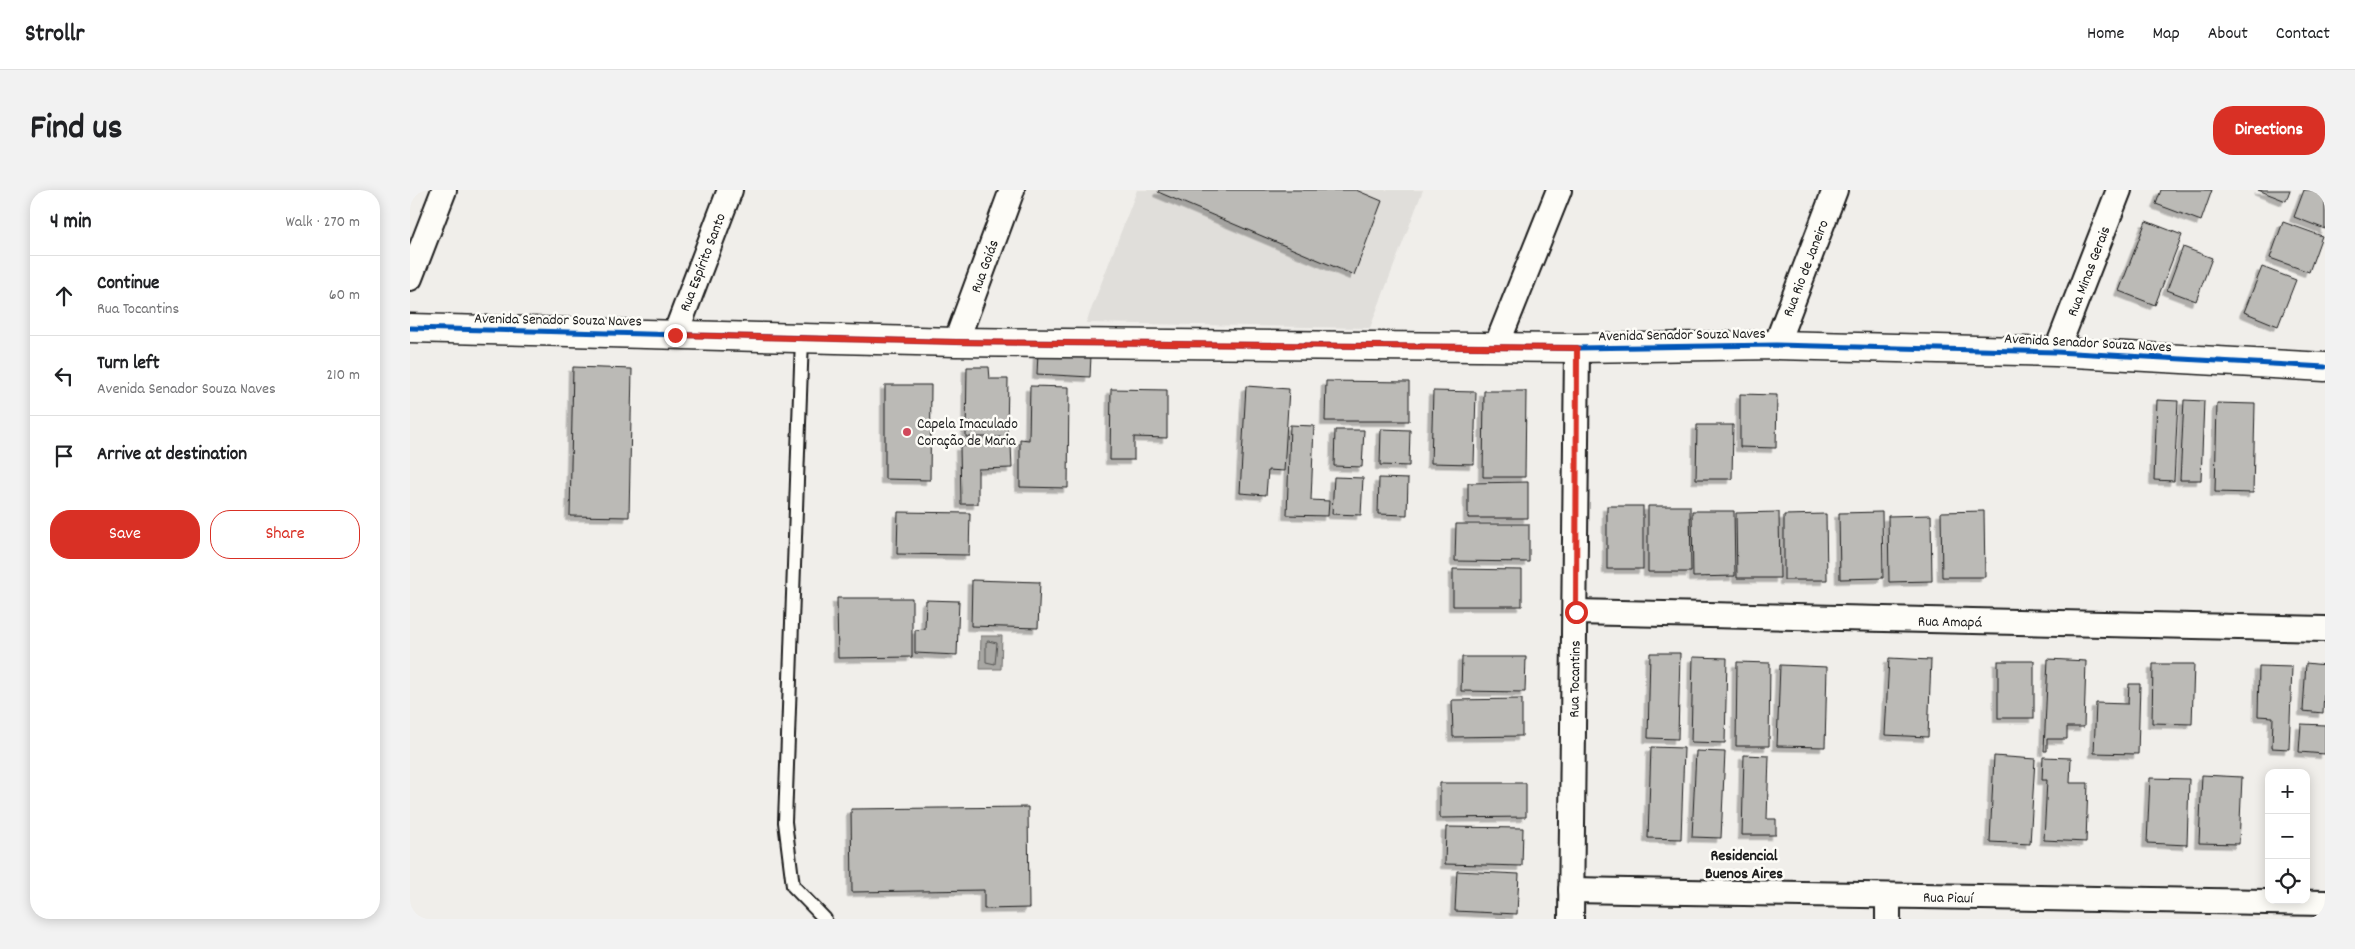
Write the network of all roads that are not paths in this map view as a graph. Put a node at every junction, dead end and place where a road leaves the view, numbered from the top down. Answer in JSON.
{"nodes":[{"id":1,"x":444,"y":190,"type":"edge"},
{"id":2,"x":730,"y":190,"type":"edge"},
{"id":3,"x":1012,"y":190,"type":"edge"},
{"id":4,"x":1558,"y":190,"type":"edge"},
{"id":5,"x":1835,"y":190,"type":"edge"},
{"id":6,"x":2119,"y":190,"type":"edge"},
{"id":7,"x":410,"y":278,"type":"edge"},
{"id":8,"x":410,"y":328,"type":"edge"},
{"id":9,"x":675,"y":335,"type":"junction"},
{"id":10,"x":802,"y":338,"type":"junction"},
{"id":11,"x":956,"y":342,"type":"junction"},
{"id":12,"x":1776,"y":345,"type":"junction"},
{"id":13,"x":1496,"y":347,"type":"junction"},
{"id":14,"x":1577,"y":348,"type":"junction"},
{"id":15,"x":2056,"y":352,"type":"junction"},
{"id":16,"x":2325,"y":367,"type":"edge"},
{"id":17,"x":1576,"y":612,"type":"junction"},
{"id":18,"x":2325,"y":629,"type":"edge"},
{"id":19,"x":1571,"y":890,"type":"junction"},
{"id":20,"x":2325,"y":903,"type":"edge"},
{"id":21,"x":1888,"y":908,"type":"edge"},
{"id":22,"x":2142,"y":910,"type":"edge"},
{"id":23,"x":825,"y":919,"type":"edge"},
{"id":24,"x":1571,"y":919,"type":"edge"}],
"edges":[{"from":1,"to":7,"type":"street"},
{"from":2,"to":9,"type":"street","name":"Rua Espírito Santo"},
{"from":3,"to":11,"type":"street","name":"Rua Goiás"},
{"from":4,"to":13,"type":"street"},
{"from":5,"to":12,"type":"street","name":"Rua Rio de Janeiro"},
{"from":6,"to":15,"type":"street","name":"Rua Minas Gerais"},
{"from":8,"to":9,"type":"street","name":"Avenida Senador Souza Naves"},
{"from":9,"to":10,"type":"street","name":"Avenida Senador Souza Naves"},
{"from":10,"to":11,"type":"street","name":"Avenida Senador Souza Naves"},
{"from":10,"to":23,"type":"lane"},
{"from":11,"to":13,"type":"street","name":"Avenida Senador Souza Naves"},
{"from":12,"to":14,"type":"street","name":"Avenida Senador Souza Naves"},
{"from":12,"to":15,"type":"street","name":"Avenida Senador Souza Naves"},
{"from":13,"to":14,"type":"street","name":"Avenida Senador Souza Naves"},
{"from":14,"to":17,"type":"street","name":"Rua Tocantins"},
{"from":15,"to":16,"type":"street","name":"Avenida Senador Souza Naves"},
{"from":17,"to":18,"type":"street","name":"Rua Amapá"},
{"from":17,"to":19,"type":"street","name":"Rua Tocantins"},
{"from":19,"to":21,"type":"street","name":"Rua Piauí"},
{"from":19,"to":24,"type":"street","name":"Rua Tocantins"},
{"from":20,"to":22,"type":"street","name":"Rua Piauí"},
{"from":21,"to":22,"type":"street","name":"Rua Piauí"}]}
